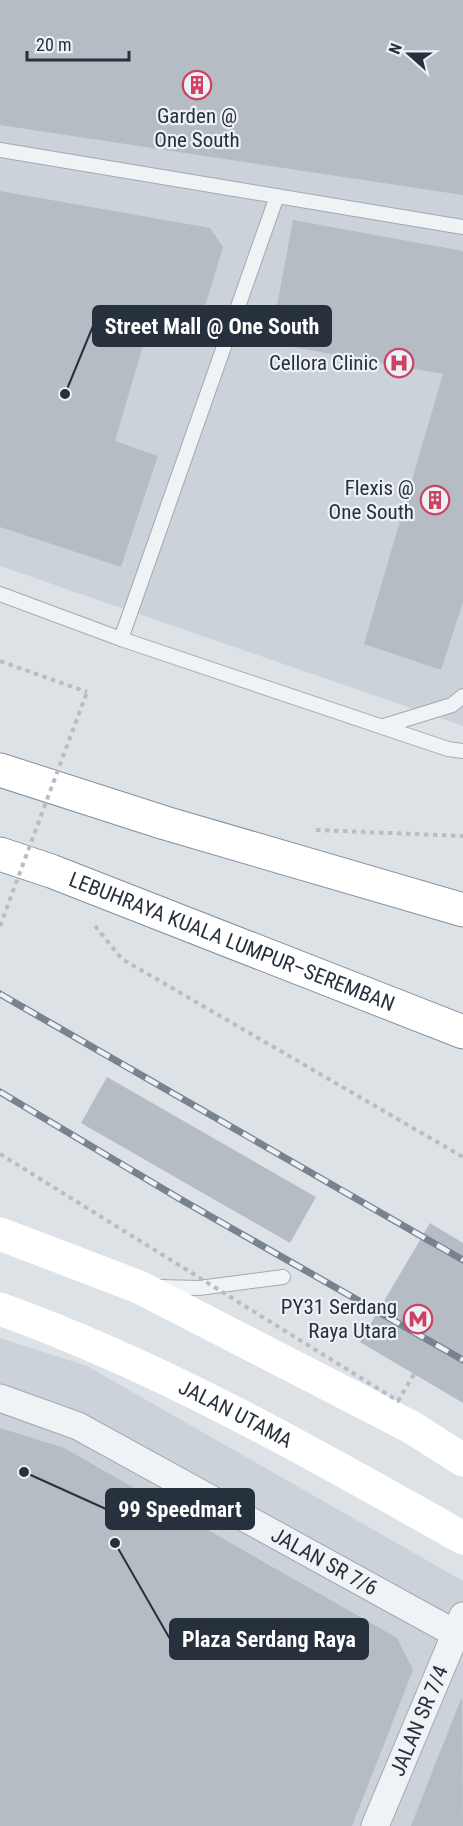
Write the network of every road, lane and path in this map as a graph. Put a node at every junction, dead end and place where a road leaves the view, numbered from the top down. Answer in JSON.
{"nodes":[{"id":1,"x":0,"y":150,"type":"edge"},
{"id":2,"x":277,"y":196,"type":"junction"},
{"id":3,"x":463,"y":227,"type":"edge"},
{"id":4,"x":0,"y":594,"type":"edge"},
{"id":5,"x":121,"y":639,"type":"junction"},
{"id":6,"x":0,"y":661,"type":"edge"},
{"id":7,"x":463,"y":696,"type":"edge"},
{"id":8,"x":384,"y":726,"type":"junction"},
{"id":9,"x":463,"y":751,"type":"edge"},
{"id":10,"x":0,"y":770,"type":"edge"},
{"id":11,"x":0,"y":854,"type":"edge"},
{"id":12,"x":463,"y":910,"type":"edge"},
{"id":13,"x":93,"y":924,"type":"dead end"},
{"id":14,"x":0,"y":926,"type":"edge"},
{"id":15,"x":463,"y":1032,"type":"edge"},
{"id":16,"x":0,"y":1154,"type":"edge"},
{"id":17,"x":463,"y":1157,"type":"edge"},
{"id":18,"x":0,"y":1234,"type":"edge"},
{"id":19,"x":283,"y":1277,"type":"dead end"},
{"id":20,"x":140,"y":1287,"type":"junction"},
{"id":21,"x":0,"y":1309,"type":"edge"},
{"id":22,"x":414,"y":1374,"type":"dead end"},
{"id":23,"x":0,"y":1398,"type":"edge"},
{"id":24,"x":463,"y":1460,"type":"edge"},
{"id":25,"x":463,"y":1538,"type":"edge"},
{"id":26,"x":460,"y":1625,"type":"edge"},
{"id":27,"x":375,"y":1826,"type":"edge"}],
"edges":[{"from":1,"to":2,"type":"lane"},
{"from":2,"to":3,"type":"lane"},
{"from":2,"to":5,"type":"lane"},
{"from":4,"to":5,"type":"lane"},
{"from":5,"to":8,"type":"lane"},
{"from":6,"to":14,"type":"path","bridge":true},
{"from":7,"to":8,"type":"lane"},
{"from":8,"to":9,"type":"lane"},
{"from":10,"to":12,"type":"main road"},
{"from":11,"to":15,"type":"main road","name":"LEBUHRAYA KUALA LUMPUR–SEREMBAN"},
{"from":13,"to":17,"type":"path"},
{"from":16,"to":22,"type":"path","bridge":true},
{"from":18,"to":20,"type":"main road"},
{"from":19,"to":20,"type":"lane"},
{"from":20,"to":24,"type":"main road"},
{"from":21,"to":25,"type":"main road","name":"JALAN UTAMA"},
{"from":23,"to":26,"type":"street","name":"JALAN SR 7/6"},
{"from":26,"to":27,"type":"street","name":"JALAN SR 7/4"}]}
